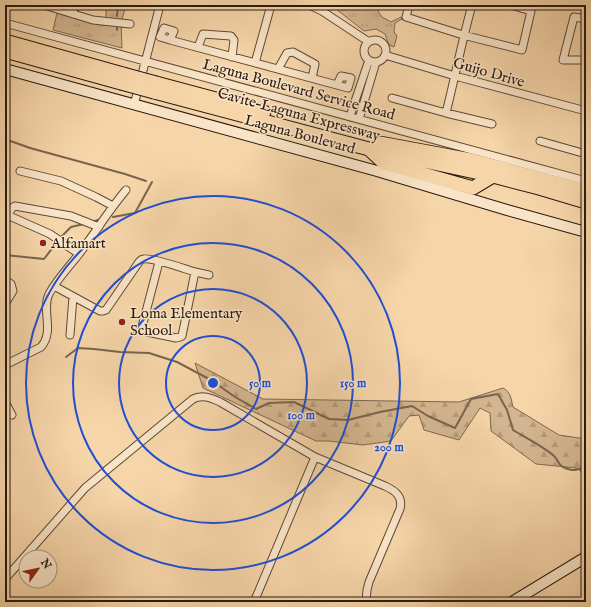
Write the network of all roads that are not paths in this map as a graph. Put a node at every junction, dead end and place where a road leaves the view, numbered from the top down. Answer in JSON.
{"nodes":[{"id":1,"x":44,"y":5,"type":"edge"},
{"id":2,"x":75,"y":5,"type":"edge"},
{"id":3,"x":160,"y":5,"type":"edge"},
{"id":4,"x":271,"y":5,"type":"edge"},
{"id":5,"x":309,"y":5,"type":"edge"},
{"id":6,"x":410,"y":5,"type":"edge"},
{"id":7,"x":472,"y":5,"type":"edge"},
{"id":8,"x":511,"y":5,"type":"edge"},
{"id":9,"x":72,"y":14,"type":"junction"},
{"id":10,"x":586,"y":19,"type":"edge"},
{"id":11,"x":5,"y":23,"type":"edge"},
{"id":12,"x":130,"y":24,"type":"dead end"},
{"id":13,"x":463,"y":35,"type":"junction"},
{"id":14,"x":170,"y":40,"type":"dead end"},
{"id":15,"x":5,"y":41,"type":"edge"},
{"id":16,"x":369,"y":42,"type":"junction"},
{"id":17,"x":198,"y":48,"type":"junction"},
{"id":18,"x":5,"y":51,"type":"edge"},
{"id":19,"x":385,"y":55,"type":"junction"},
{"id":20,"x":232,"y":57,"type":"junction"},
{"id":21,"x":586,"y":60,"type":"edge"},
{"id":22,"x":372,"y":61,"type":"junction"},
{"id":23,"x":146,"y":62,"type":"junction"},
{"id":24,"x":256,"y":63,"type":"junction"},
{"id":25,"x":5,"y":69,"type":"edge"},
{"id":26,"x":278,"y":69,"type":"junction"},
{"id":27,"x":455,"y":76,"type":"junction"},
{"id":28,"x":122,"y":78,"type":"junction"},
{"id":29,"x":312,"y":78,"type":"junction"},
{"id":30,"x":337,"y":85,"type":"dead end"},
{"id":31,"x":155,"y":87,"type":"junction"},
{"id":32,"x":392,"y":98,"type":"dead end"},
{"id":33,"x":134,"y":105,"type":"junction"},
{"id":34,"x":586,"y":111,"type":"edge"},
{"id":35,"x":446,"y":113,"type":"junction"},
{"id":36,"x":350,"y":116,"type":"junction"},
{"id":37,"x":359,"y":119,"type":"junction"},
{"id":38,"x":492,"y":124,"type":"dead end"},
{"id":39,"x":540,"y":141,"type":"dead end"},
{"id":40,"x":586,"y":154,"type":"edge"},
{"id":41,"x":20,"y":171,"type":"dead end"},
{"id":42,"x":586,"y":181,"type":"edge"},
{"id":43,"x":126,"y":190,"type":"dead end"},
{"id":44,"x":586,"y":191,"type":"edge"},
{"id":45,"x":586,"y":202,"type":"edge"},
{"id":46,"x":113,"y":206,"type":"junction"},
{"id":47,"x":7,"y":213,"type":"edge"},
{"id":48,"x":99,"y":226,"type":"junction"},
{"id":49,"x":586,"y":232,"type":"edge"},
{"id":50,"x":79,"y":254,"type":"junction"},
{"id":51,"x":159,"y":262,"type":"junction"},
{"id":52,"x":195,"y":272,"type":"junction"},
{"id":53,"x":208,"y":275,"type":"dead end"},
{"id":54,"x":5,"y":280,"type":"edge"},
{"id":55,"x":54,"y":286,"type":"junction"},
{"id":56,"x":72,"y":297,"type":"junction"},
{"id":57,"x":5,"y":304,"type":"edge"},
{"id":58,"x":70,"y":335,"type":"dead end"},
{"id":59,"x":5,"y":365,"type":"edge"},
{"id":60,"x":5,"y":402,"type":"edge"},
{"id":61,"x":12,"y":415,"type":"dead end"},
{"id":62,"x":315,"y":457,"type":"junction"},
{"id":63,"x":586,"y":557,"type":"edge"},
{"id":64,"x":5,"y":579,"type":"edge"},
{"id":65,"x":254,"y":602,"type":"edge"},
{"id":66,"x":366,"y":602,"type":"edge"},
{"id":67,"x":512,"y":602,"type":"edge"}],
"edges":[{"from":1,"to":9,"type":"street"},
{"from":2,"to":9,"type":"street"},
{"from":3,"to":23,"type":"street"},
{"from":4,"to":24,"type":"street"},
{"from":5,"to":16,"type":"street"},
{"from":6,"to":13,"type":"street"},
{"from":7,"to":13,"type":"street"},
{"from":8,"to":13,"type":"street"},
{"from":9,"to":12,"type":"street"},
{"from":10,"to":21,"type":"street"},
{"from":11,"to":23,"type":"street","name":"Laguna Boulevard Service Road"},
{"from":13,"to":27,"type":"street"},
{"from":14,"to":17,"type":"street"},
{"from":15,"to":28,"type":"highway","name":"Cavite–Laguna Expressway"},
{"from":16,"to":19,"type":"street"},
{"from":16,"to":22,"type":"street"},
{"from":17,"to":20,"type":"street"},
{"from":17,"to":20,"type":"street"},
{"from":18,"to":28,"type":"highway","name":"Cavite–Laguna Expressway"},
{"from":19,"to":22,"type":"street"},
{"from":19,"to":27,"type":"street","name":"Guijo Drive"},
{"from":20,"to":24,"type":"street"},
{"from":22,"to":36,"type":"street"},
{"from":22,"to":37,"type":"street"},
{"from":23,"to":33,"type":"street"},
{"from":23,"to":36,"type":"street","name":"Laguna Boulevard Service Road"},
{"from":24,"to":26,"type":"street"},
{"from":25,"to":33,"type":"main road","name":"Laguna Boulevard"},
{"from":26,"to":29,"type":"street"},
{"from":26,"to":29,"type":"street"},
{"from":27,"to":34,"type":"street","name":"Guijo Drive"},
{"from":27,"to":35,"type":"street"},
{"from":28,"to":31,"type":"highway","name":"Cavite–Laguna Expressway","bridge":true},
{"from":29,"to":30,"type":"street"},
{"from":31,"to":44,"type":"highway","name":"Cavite–Laguna Expressway"},
{"from":31,"to":45,"type":"highway","name":"Cavite–Laguna Expressway"},
{"from":32,"to":35,"type":"street"},
{"from":33,"to":49,"type":"main road","name":"Laguna Boulevard"},
{"from":35,"to":38,"type":"street"},
{"from":36,"to":37,"type":"street","name":"Laguna Boulevard Service Road"},
{"from":37,"to":42,"type":"street","name":"Laguna Boulevard Service Road"},
{"from":39,"to":40,"type":"street"},
{"from":41,"to":46,"type":"street"},
{"from":43,"to":46,"type":"street"},
{"from":46,"to":48,"type":"street"},
{"from":47,"to":48,"type":"street"},
{"from":47,"to":50,"type":"street"},
{"from":48,"to":50,"type":"street"},
{"from":50,"to":55,"type":"street"},
{"from":51,"to":52,"type":"street"},
{"from":51,"to":52,"type":"street"},
{"from":51,"to":56,"type":"street"},
{"from":52,"to":53,"type":"street"},
{"from":54,"to":57,"type":"street"},
{"from":55,"to":56,"type":"street"},
{"from":55,"to":59,"type":"street"},
{"from":56,"to":58,"type":"street"},
{"from":60,"to":61,"type":"street"},
{"from":62,"to":64,"type":"street"},
{"from":62,"to":65,"type":"street"},
{"from":62,"to":66,"type":"street"},
{"from":63,"to":67,"type":"main road"}]}
